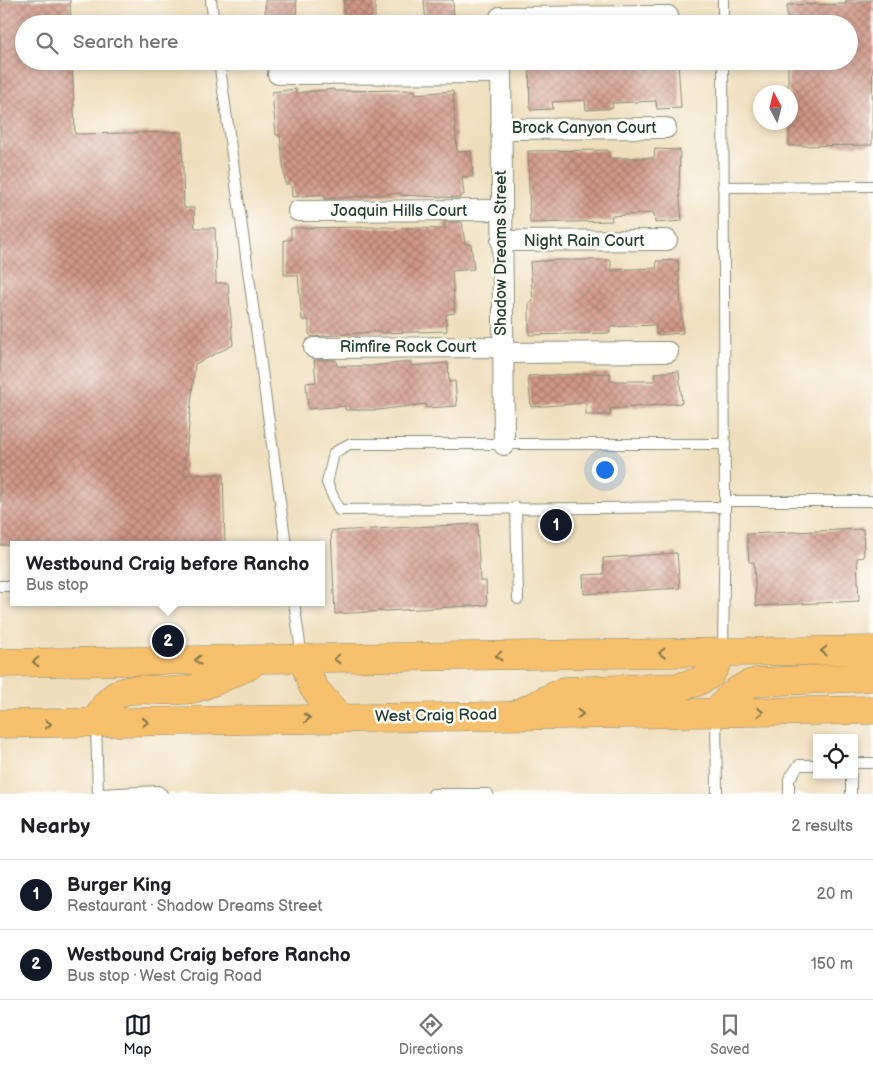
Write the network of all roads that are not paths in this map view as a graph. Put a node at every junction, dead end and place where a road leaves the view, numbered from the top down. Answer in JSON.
{"nodes":[{"id":1,"x":210,"y":0,"type":"edge"},
{"id":2,"x":723,"y":0,"type":"edge"},
{"id":3,"x":500,"y":13,"type":"edge"},
{"id":4,"x":212,"y":15,"type":"edge"},
{"id":5,"x":612,"y":15,"type":"edge"},
{"id":6,"x":723,"y":15,"type":"edge"},
{"id":7,"x":220,"y":70,"type":"edge"},
{"id":8,"x":405,"y":70,"type":"edge"},
{"id":9,"x":501,"y":70,"type":"edge"},
{"id":10,"x":723,"y":70,"type":"edge"},
{"id":11,"x":278,"y":74,"type":"dead end"},
{"id":12,"x":666,"y":128,"type":"dead end"},
{"id":13,"x":501,"y":129,"type":"junction"},
{"id":14,"x":873,"y":186,"type":"edge"},
{"id":15,"x":723,"y":187,"type":"junction"},
{"id":16,"x":501,"y":210,"type":"junction"},
{"id":17,"x":298,"y":211,"type":"dead end"},
{"id":18,"x":667,"y":240,"type":"dead end"},
{"id":19,"x":501,"y":241,"type":"junction"},
{"id":20,"x":314,"y":348,"type":"dead end"},
{"id":21,"x":502,"y":350,"type":"junction"},
{"id":22,"x":668,"y":352,"type":"dead end"},
{"id":23,"x":725,"y":444,"type":"junction"},
{"id":24,"x":504,"y":445,"type":"junction"},
{"id":25,"x":873,"y":501,"type":"edge"},
{"id":26,"x":725,"y":504,"type":"junction"},
{"id":27,"x":516,"y":507,"type":"junction"},
{"id":28,"x":285,"y":541,"type":"edge"},
{"id":29,"x":518,"y":599,"type":"dead end"},
{"id":30,"x":295,"y":606,"type":"edge"},
{"id":31,"x":873,"y":650,"type":"edge"},
{"id":32,"x":723,"y":652,"type":"junction"},
{"id":33,"x":303,"y":659,"type":"junction"},
{"id":34,"x":264,"y":660,"type":"junction"},
{"id":35,"x":0,"y":662,"type":"edge"},
{"id":36,"x":873,"y":677,"type":"edge"},
{"id":37,"x":873,"y":710,"type":"edge"},
{"id":38,"x":716,"y":713,"type":"junction"},
{"id":39,"x":516,"y":715,"type":"junction"},
{"id":40,"x":339,"y":717,"type":"junction"},
{"id":41,"x":96,"y":723,"type":"junction"},
{"id":42,"x":0,"y":724,"type":"edge"},
{"id":43,"x":858,"y":763,"type":"edge"},
{"id":44,"x":873,"y":763,"type":"edge"},
{"id":45,"x":813,"y":764,"type":"edge"},
{"id":46,"x":851,"y":779,"type":"edge"},
{"id":47,"x":100,"y":794,"type":"edge"},
{"id":48,"x":162,"y":794,"type":"edge"},
{"id":49,"x":433,"y":794,"type":"edge"},
{"id":50,"x":488,"y":794,"type":"edge"},
{"id":51,"x":717,"y":794,"type":"edge"},
{"id":52,"x":790,"y":794,"type":"edge"},
{"id":53,"x":851,"y":794,"type":"edge"}],
"edges":[{"from":1,"to":4,"type":"lane"},
{"from":2,"to":6,"type":"lane"},
{"from":3,"to":5,"type":"street"},
{"from":7,"to":28,"type":"lane"},
{"from":8,"to":11,"type":"street"},
{"from":9,"to":13,"type":"street","name":"Shadow Dreams Street"},
{"from":10,"to":15,"type":"lane"},
{"from":12,"to":13,"type":"street","name":"Brock Canyon Court"},
{"from":13,"to":16,"type":"street","name":"Shadow Dreams Street"},
{"from":14,"to":15,"type":"lane"},
{"from":15,"to":23,"type":"lane"},
{"from":16,"to":17,"type":"street","name":"Joaquin Hills Court"},
{"from":16,"to":19,"type":"street","name":"Shadow Dreams Street"},
{"from":18,"to":19,"type":"street","name":"Night Rain Court"},
{"from":19,"to":21,"type":"street","name":"Shadow Dreams Street"},
{"from":20,"to":21,"type":"street","name":"Rimfire Rock Court"},
{"from":21,"to":22,"type":"street","name":"Rimfire Rock Court"},
{"from":21,"to":24,"type":"street","name":"Shadow Dreams Street"},
{"from":23,"to":24,"type":"lane"},
{"from":23,"to":26,"type":"lane"},
{"from":24,"to":27,"type":"lane"},
{"from":25,"to":26,"type":"lane"},
{"from":26,"to":27,"type":"lane"},
{"from":26,"to":32,"type":"lane"},
{"from":27,"to":29,"type":"lane"},
{"from":30,"to":33,"type":"lane"},
{"from":31,"to":32,"type":"main road","one_way":true},
{"from":32,"to":33,"type":"main road","one_way":true},
{"from":32,"to":39,"type":"main road"},
{"from":33,"to":34,"type":"main road"},
{"from":33,"to":40,"type":"main road"},
{"from":34,"to":35,"type":"main road","one_way":true},
{"from":34,"to":41,"type":"main road"},
{"from":36,"to":38,"type":"main road"},
{"from":38,"to":37,"type":"main road","name":"West Craig Road","one_way":true},
{"from":39,"to":38,"type":"main road","name":"West Craig Road","one_way":true},
{"from":38,"to":51,"type":"lane"},
{"from":39,"to":40,"type":"main road","name":"West Craig Road"},
{"from":41,"to":40,"type":"main road","name":"West Craig Road","one_way":true},
{"from":42,"to":41,"type":"main road","name":"West Craig Road","one_way":true},
{"from":41,"to":47,"type":"lane"},
{"from":43,"to":44,"type":"lane"},
{"from":45,"to":52,"type":"lane"},
{"from":46,"to":53,"type":"lane"},
{"from":47,"to":48,"type":"lane"},
{"from":49,"to":50,"type":"lane"}]}
